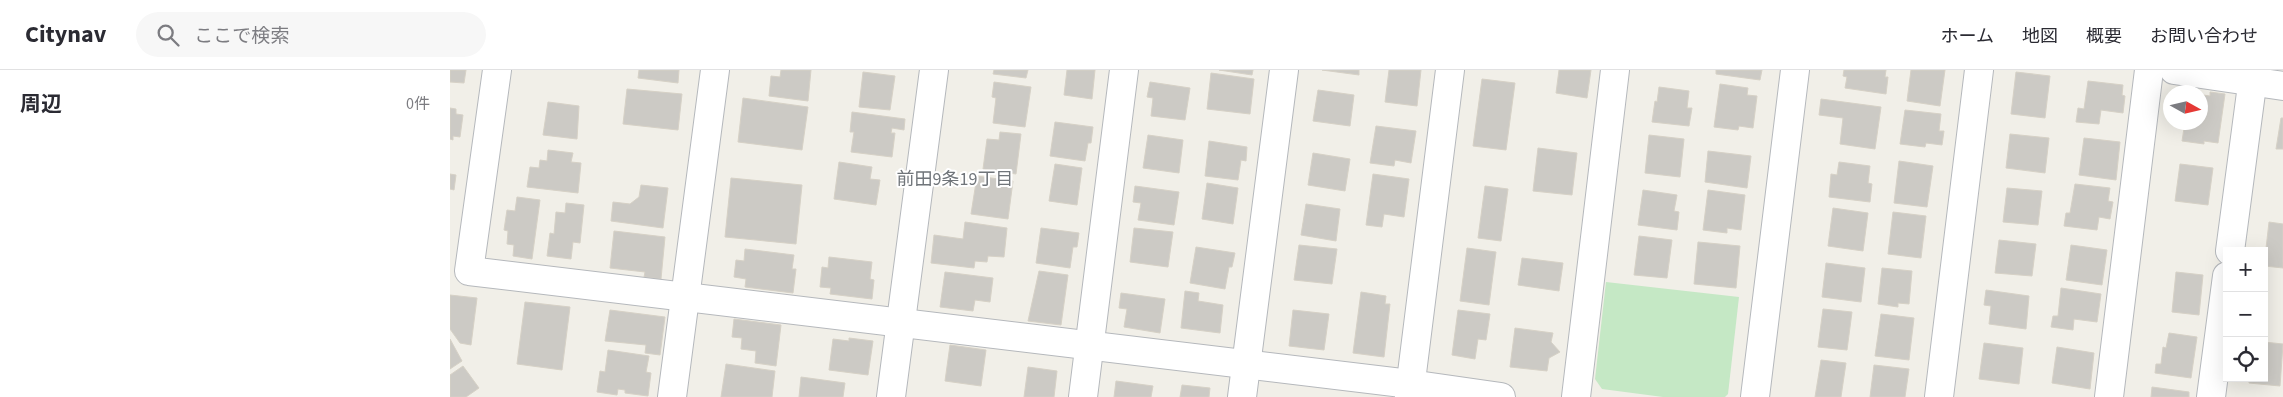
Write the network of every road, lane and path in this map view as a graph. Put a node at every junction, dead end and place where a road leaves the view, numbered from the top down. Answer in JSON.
{"nodes":[{"id":1,"x":497,"y":70,"type":"edge"},
{"id":2,"x":715,"y":70,"type":"edge"},
{"id":3,"x":934,"y":70,"type":"edge"},
{"id":4,"x":1124,"y":70,"type":"edge"},
{"id":5,"x":1284,"y":70,"type":"edge"},
{"id":6,"x":1450,"y":70,"type":"edge"},
{"id":7,"x":1615,"y":70,"type":"edge"},
{"id":8,"x":1795,"y":70,"type":"edge"},
{"id":9,"x":1979,"y":70,"type":"edge"},
{"id":10,"x":2149,"y":70,"type":"edge"},
{"id":11,"x":2174,"y":70,"type":"edge"},
{"id":12,"x":2253,"y":76,"type":"edge"},
{"id":13,"x":2283,"y":86,"type":"edge"},
{"id":14,"x":2231,"y":247,"type":"edge"},
{"id":15,"x":2225,"y":292,"type":"edge"},
{"id":16,"x":685,"y":296,"type":"junction"},
{"id":17,"x":901,"y":322,"type":"junction"},
{"id":18,"x":1089,"y":345,"type":"junction"},
{"id":19,"x":1246,"y":364,"type":"junction"},
{"id":20,"x":1410,"y":391,"type":"edge"},
{"id":21,"x":672,"y":397,"type":"edge"},
{"id":22,"x":891,"y":397,"type":"edge"},
{"id":23,"x":1083,"y":397,"type":"edge"},
{"id":24,"x":1242,"y":397,"type":"edge"},
{"id":25,"x":1501,"y":397,"type":"edge"},
{"id":26,"x":1576,"y":397,"type":"edge"},
{"id":27,"x":1755,"y":397,"type":"edge"},
{"id":28,"x":1939,"y":397,"type":"edge"},
{"id":29,"x":2109,"y":397,"type":"edge"},
{"id":30,"x":2211,"y":397,"type":"edge"}],
"edges":[{"from":1,"to":16,"type":"street"},
{"from":2,"to":16,"type":"street"},
{"from":3,"to":17,"type":"street"},
{"from":4,"to":18,"type":"street"},
{"from":5,"to":19,"type":"street"},
{"from":6,"to":20,"type":"street"},
{"from":7,"to":26,"type":"street"},
{"from":8,"to":27,"type":"street"},
{"from":9,"to":28,"type":"street"},
{"from":10,"to":29,"type":"street"},
{"from":11,"to":12,"type":"street"},
{"from":12,"to":13,"type":"street"},
{"from":12,"to":14,"type":"street"},
{"from":15,"to":30,"type":"street"},
{"from":16,"to":17,"type":"street"},
{"from":16,"to":21,"type":"street"},
{"from":17,"to":18,"type":"street"},
{"from":17,"to":22,"type":"street"},
{"from":18,"to":19,"type":"street"},
{"from":18,"to":23,"type":"street"},
{"from":19,"to":20,"type":"street"},
{"from":19,"to":24,"type":"street"},
{"from":20,"to":25,"type":"street"}]}
